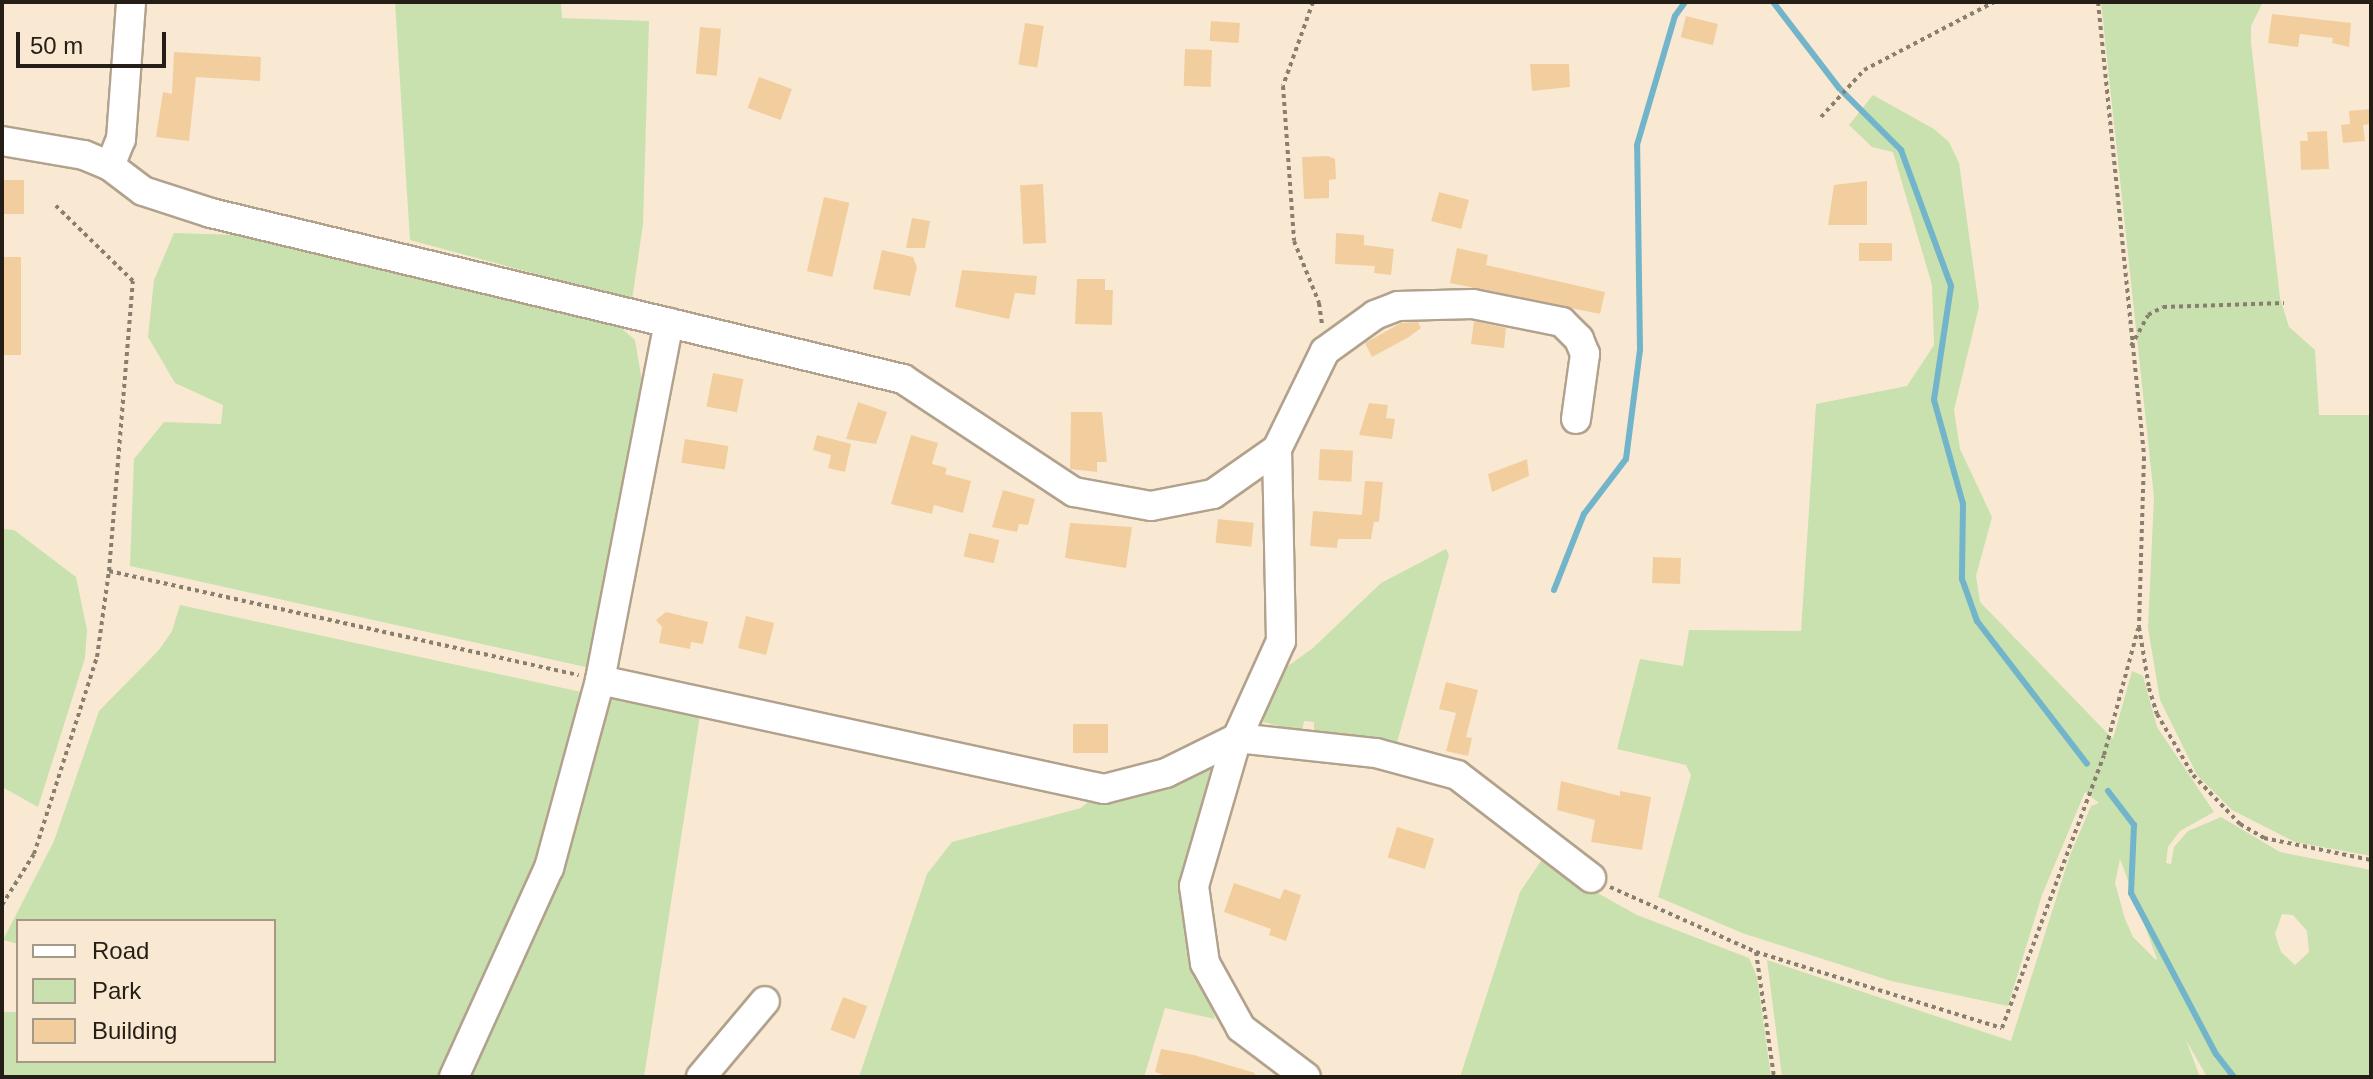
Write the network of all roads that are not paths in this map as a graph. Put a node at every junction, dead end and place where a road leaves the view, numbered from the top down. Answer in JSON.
{"nodes":[{"id":1,"x":131,"y":2,"type":"edge"},
{"id":2,"x":2,"y":141,"type":"edge"},
{"id":3,"x":110,"y":166,"type":"junction"},
{"id":4,"x":669,"y":323,"type":"junction"},
{"id":5,"x":1576,"y":419,"type":"dead end"},
{"id":6,"x":1277,"y":449,"type":"junction"},
{"id":7,"x":600,"y":680,"type":"junction"},
{"id":8,"x":1237,"y":738,"type":"junction"},
{"id":9,"x":1591,"y":878,"type":"road end"},
{"id":10,"x":765,"y":1001,"type":"dead end"},
{"id":11,"x":454,"y":1077,"type":"edge"},
{"id":12,"x":701,"y":1077,"type":"edge"},
{"id":13,"x":1306,"y":1077,"type":"edge"}],
"edges":[{"from":1,"to":3,"type":"street"},
{"from":2,"to":3,"type":"street"},
{"from":3,"to":4,"type":"street"},
{"from":4,"to":6,"type":"street"},
{"from":4,"to":7,"type":"street"},
{"from":5,"to":6,"type":"street"},
{"from":6,"to":8,"type":"street"},
{"from":7,"to":8,"type":"street"},
{"from":7,"to":11,"type":"street"},
{"from":8,"to":9,"type":"street"},
{"from":8,"to":13,"type":"street"},
{"from":10,"to":12,"type":"street"}]}
